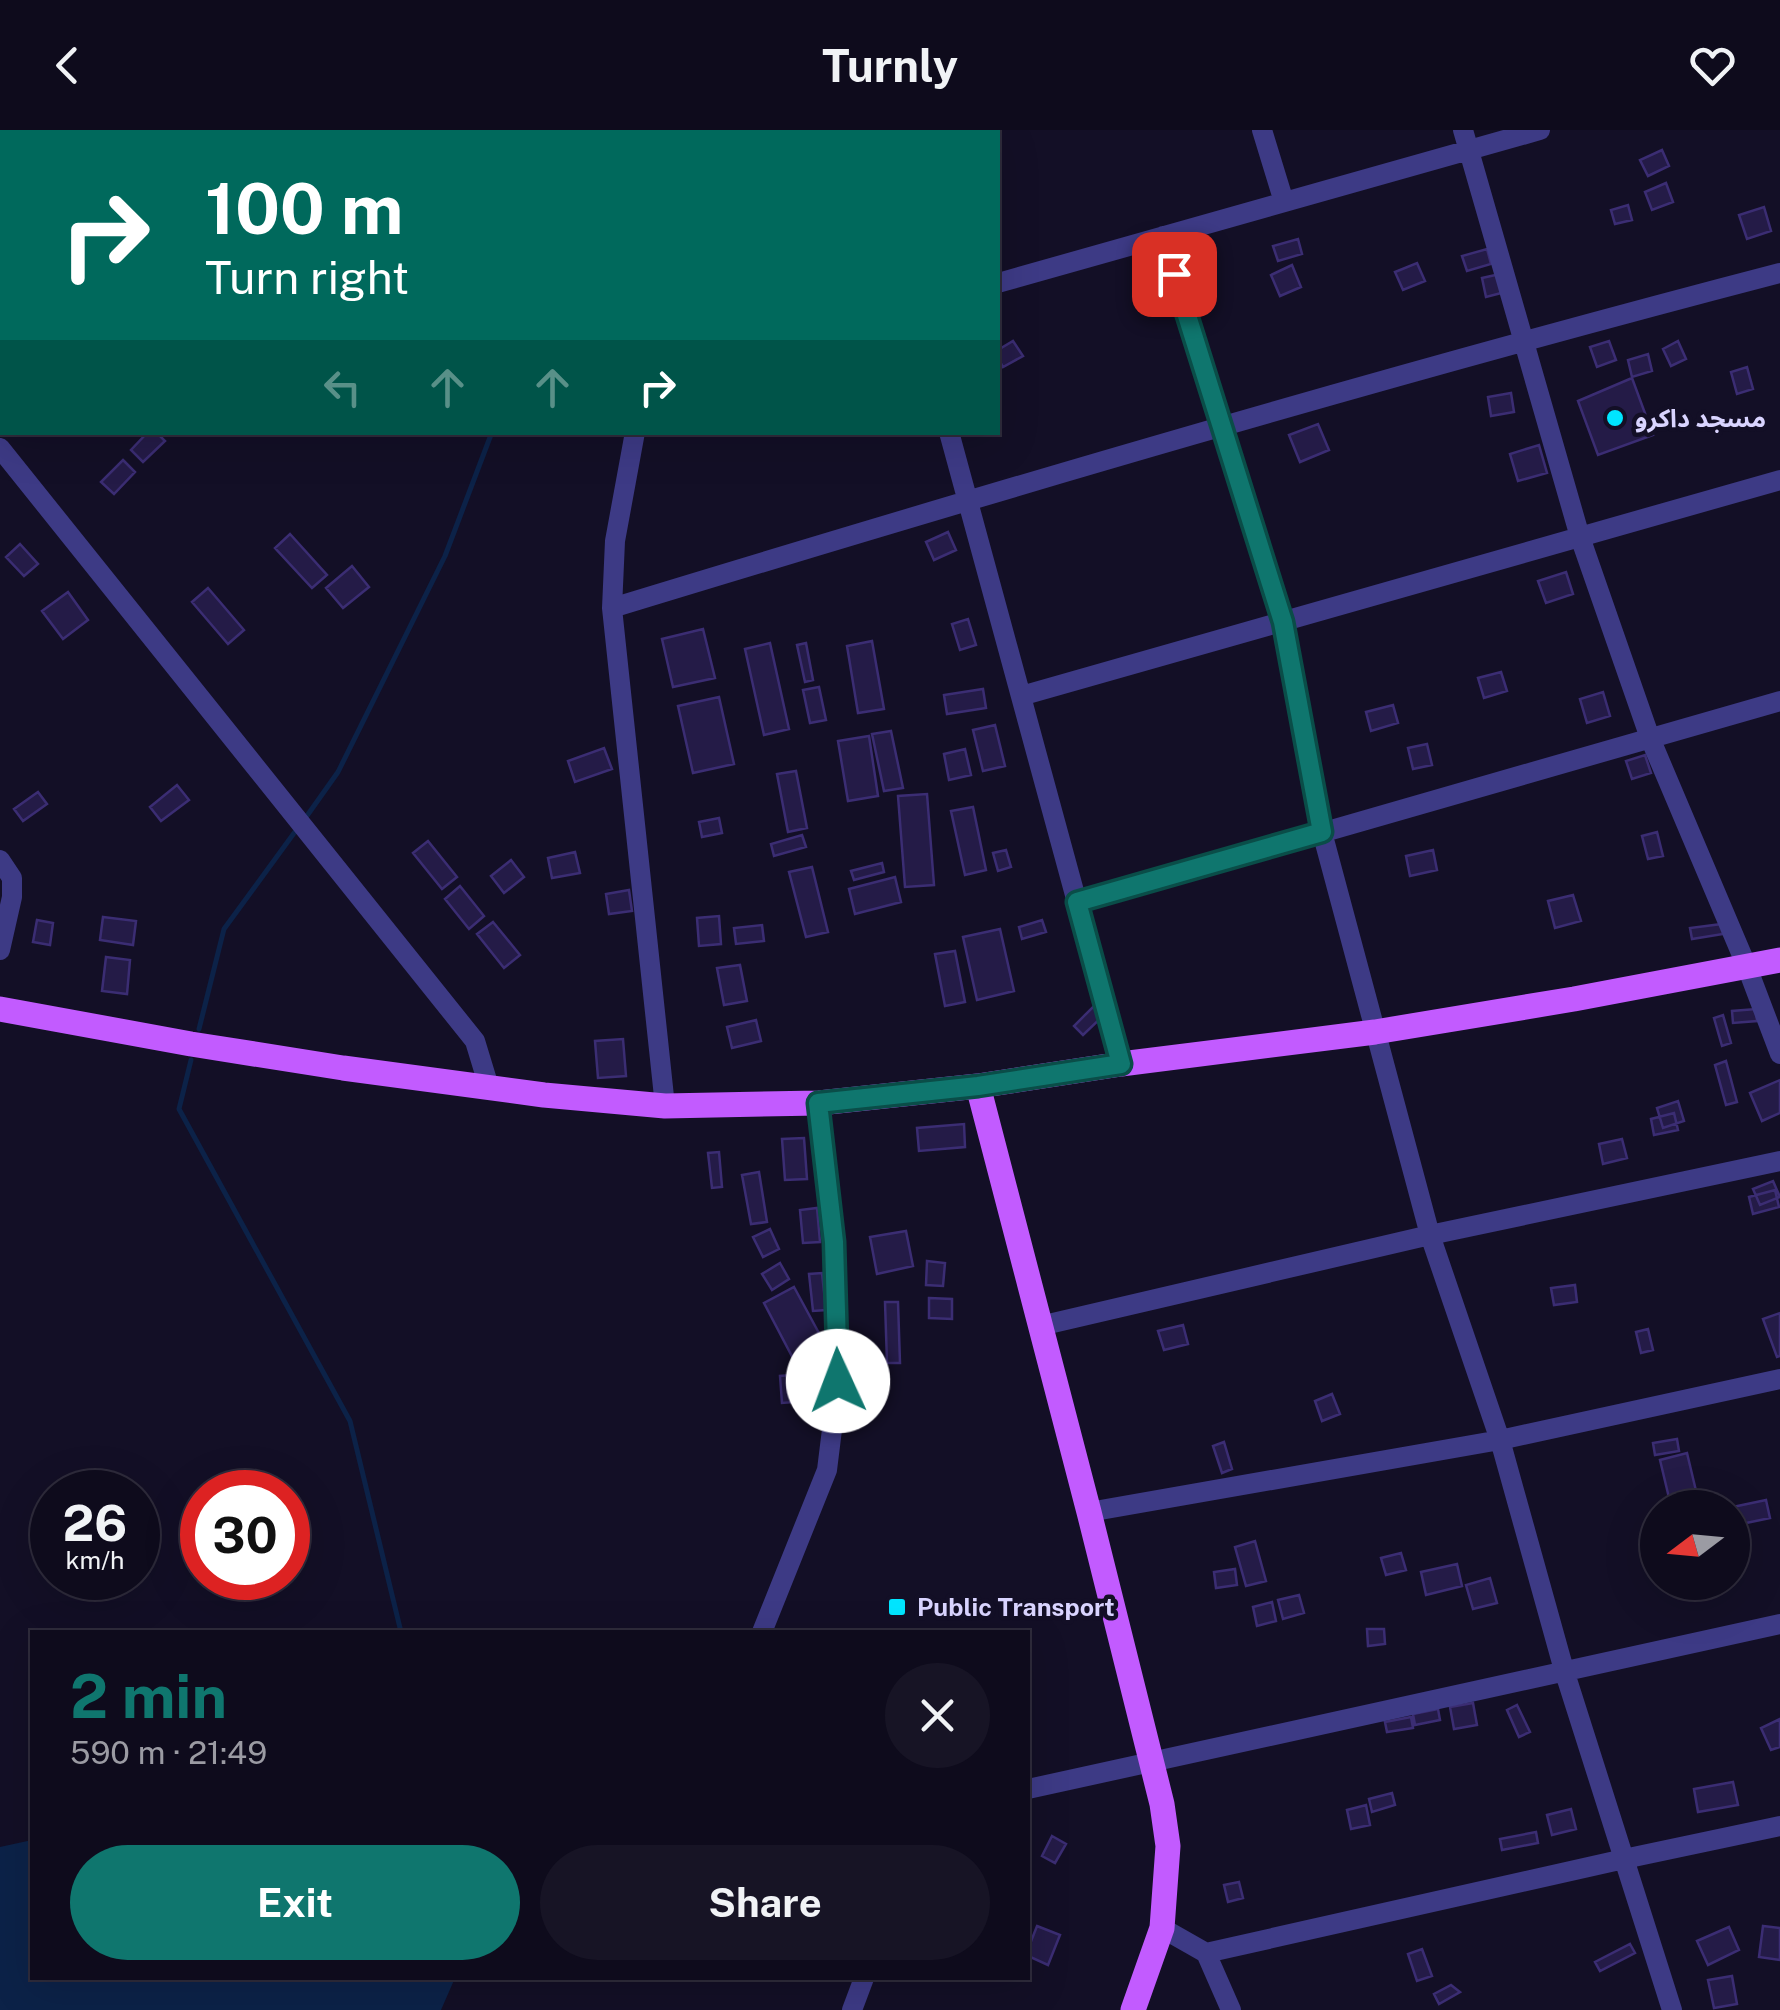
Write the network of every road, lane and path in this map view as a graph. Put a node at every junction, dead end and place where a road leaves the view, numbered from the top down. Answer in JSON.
{"nodes":[{"id":1,"x":1262,"y":130,"type":"edge"},
{"id":2,"x":1540,"y":130,"type":"edge"},
{"id":3,"x":1466,"y":140,"type":"edge"},
{"id":4,"x":1284,"y":202,"type":"junction"},
{"id":5,"x":1162,"y":236,"type":"junction"},
{"id":6,"x":1780,"y":273,"type":"edge"},
{"id":7,"x":1000,"y":282,"type":"edge"},
{"id":8,"x":1524,"y":340,"type":"junction"},
{"id":9,"x":1220,"y":427,"type":"junction"},
{"id":10,"x":634,"y":435,"type":"edge"},
{"id":11,"x":950,"y":435,"type":"edge"},
{"id":12,"x":0,"y":448,"type":"edge"},
{"id":13,"x":1780,"y":480,"type":"edge"},
{"id":14,"x":967,"y":499,"type":"junction"},
{"id":15,"x":1580,"y":537,"type":"junction"},
{"id":16,"x":612,"y":608,"type":"junction"},
{"id":17,"x":1283,"y":622,"type":"junction"},
{"id":18,"x":1021,"y":696,"type":"junction"},
{"id":19,"x":1780,"y":701,"type":"edge"},
{"id":20,"x":1650,"y":738,"type":"junction"},
{"id":21,"x":1322,"y":832,"type":"junction"},
{"id":22,"x":0,"y":860,"type":"edge"},
{"id":23,"x":1077,"y":902,"type":"junction"},
{"id":24,"x":0,"y":950,"type":"edge"},
{"id":25,"x":1780,"y":960,"type":"edge"},
{"id":26,"x":1748,"y":967,"type":"junction"},
{"id":27,"x":0,"y":1010,"type":"edge"},
{"id":28,"x":1374,"y":1032,"type":"junction"},
{"id":29,"x":1780,"y":1054,"type":"edge"},
{"id":30,"x":1121,"y":1064,"type":"junction"},
{"id":31,"x":978,"y":1086,"type":"junction"},
{"id":32,"x":489,"y":1088,"type":"junction"},
{"id":33,"x":818,"y":1103,"type":"junction"},
{"id":34,"x":665,"y":1106,"type":"junction"},
{"id":35,"x":1780,"y":1161,"type":"edge"},
{"id":36,"x":1430,"y":1236,"type":"junction"},
{"id":37,"x":1040,"y":1326,"type":"junction"},
{"id":38,"x":1780,"y":1379,"type":"edge"},
{"id":39,"x":1500,"y":1440,"type":"junction"},
{"id":40,"x":1089,"y":1512,"type":"junction"},
{"id":41,"x":1780,"y":1624,"type":"edge"},
{"id":42,"x":763,"y":1630,"type":"edge"},
{"id":43,"x":1564,"y":1670,"type":"junction"},
{"id":44,"x":1152,"y":1760,"type":"junction"},
{"id":45,"x":1030,"y":1789,"type":"edge"},
{"id":46,"x":1780,"y":1826,"type":"edge"},
{"id":47,"x":1624,"y":1859,"type":"junction"},
{"id":48,"x":1162,"y":1928,"type":"junction"},
{"id":49,"x":1206,"y":1953,"type":"junction"},
{"id":50,"x":863,"y":1980,"type":"edge"},
{"id":51,"x":852,"y":2010,"type":"edge"},
{"id":52,"x":1132,"y":2010,"type":"edge"},
{"id":53,"x":1231,"y":2010,"type":"edge"},
{"id":54,"x":1672,"y":2010,"type":"edge"}],
"edges":[{"from":1,"to":4,"type":"street"},
{"from":2,"to":3,"type":"street"},
{"from":3,"to":4,"type":"street"},
{"from":3,"to":8,"type":"street"},
{"from":4,"to":5,"type":"street"},
{"from":5,"to":7,"type":"street"},
{"from":5,"to":9,"type":"street"},
{"from":6,"to":8,"type":"street"},
{"from":8,"to":9,"type":"street"},
{"from":8,"to":15,"type":"street"},
{"from":9,"to":14,"type":"street"},
{"from":9,"to":17,"type":"street"},
{"from":10,"to":16,"type":"street"},
{"from":11,"to":14,"type":"street"},
{"from":12,"to":32,"type":"street"},
{"from":13,"to":15,"type":"street"},
{"from":14,"to":16,"type":"street"},
{"from":14,"to":18,"type":"street"},
{"from":15,"to":17,"type":"street"},
{"from":15,"to":20,"type":"street"},
{"from":16,"to":34,"type":"street"},
{"from":17,"to":18,"type":"street"},
{"from":17,"to":21,"type":"street"},
{"from":18,"to":23,"type":"street"},
{"from":19,"to":20,"type":"street"},
{"from":20,"to":21,"type":"street"},
{"from":20,"to":26,"type":"street"},
{"from":21,"to":23,"type":"street"},
{"from":21,"to":28,"type":"street"},
{"from":22,"to":24,"type":"street"},
{"from":23,"to":30,"type":"street"},
{"from":25,"to":26,"type":"main road"},
{"from":26,"to":28,"type":"main road"},
{"from":26,"to":29,"type":"street"},
{"from":27,"to":32,"type":"main road"},
{"from":28,"to":30,"type":"main road"},
{"from":28,"to":36,"type":"street"},
{"from":30,"to":31,"type":"main road"},
{"from":31,"to":33,"type":"main road"},
{"from":31,"to":37,"type":"main road"},
{"from":32,"to":34,"type":"main road"},
{"from":33,"to":34,"type":"main road"},
{"from":33,"to":42,"type":"street"},
{"from":35,"to":36,"type":"street"},
{"from":36,"to":37,"type":"street"},
{"from":36,"to":39,"type":"street"},
{"from":37,"to":40,"type":"main road"},
{"from":38,"to":39,"type":"street"},
{"from":39,"to":40,"type":"street"},
{"from":39,"to":43,"type":"street"},
{"from":40,"to":44,"type":"main road"},
{"from":41,"to":43,"type":"street"},
{"from":43,"to":44,"type":"street"},
{"from":43,"to":47,"type":"street"},
{"from":44,"to":45,"type":"street"},
{"from":44,"to":48,"type":"main road"},
{"from":46,"to":47,"type":"street"},
{"from":47,"to":49,"type":"street"},
{"from":47,"to":54,"type":"street"},
{"from":48,"to":49,"type":"street"},
{"from":48,"to":52,"type":"main road"},
{"from":49,"to":53,"type":"street"},
{"from":50,"to":51,"type":"street"}]}
